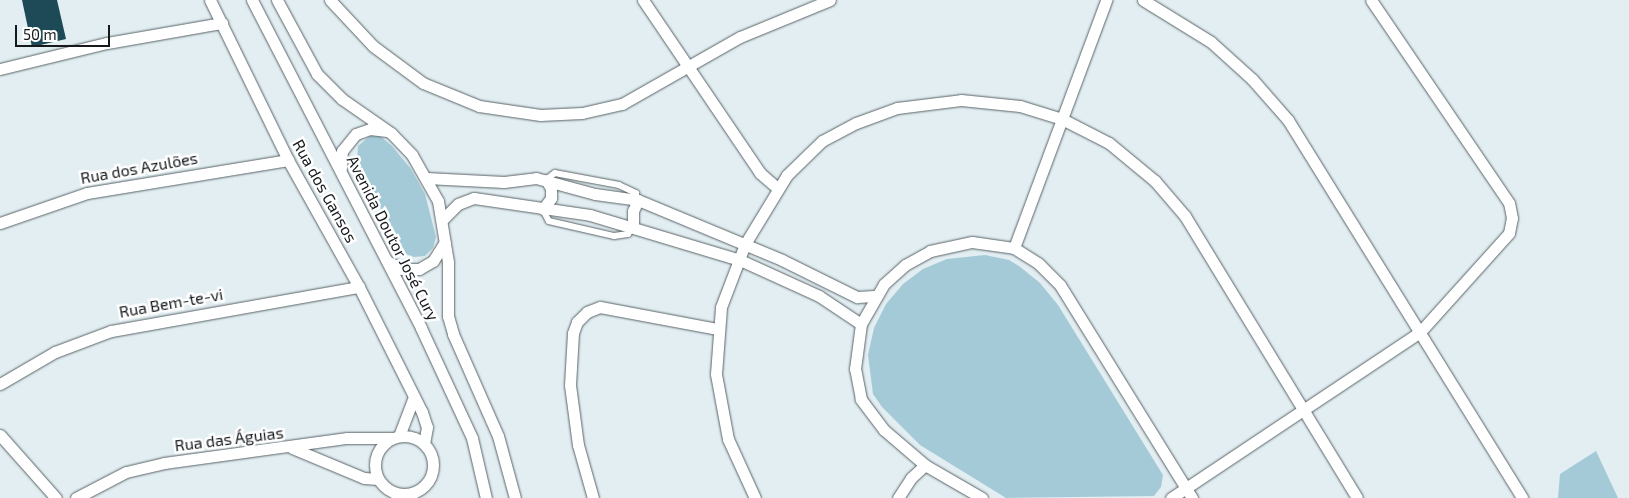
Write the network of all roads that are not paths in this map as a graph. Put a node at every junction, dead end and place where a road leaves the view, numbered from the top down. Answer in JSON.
{"nodes":[{"id":1,"x":210,"y":0,"type":"edge"},
{"id":2,"x":252,"y":0,"type":"edge"},
{"id":3,"x":277,"y":0,"type":"edge"},
{"id":4,"x":330,"y":0,"type":"edge"},
{"id":5,"x":643,"y":0,"type":"edge"},
{"id":6,"x":830,"y":0,"type":"edge"},
{"id":7,"x":1106,"y":0,"type":"edge"},
{"id":8,"x":1143,"y":0,"type":"edge"},
{"id":9,"x":1371,"y":0,"type":"edge"},
{"id":10,"x":222,"y":23,"type":"junction"},
{"id":11,"x":688,"y":68,"type":"junction"},
{"id":12,"x":0,"y":69,"type":"edge"},
{"id":13,"x":1062,"y":119,"type":"junction"},
{"id":14,"x":391,"y":133,"type":"junction"},
{"id":15,"x":288,"y":160,"type":"junction"},
{"id":16,"x":343,"y":174,"type":"junction"},
{"id":17,"x":426,"y":178,"type":"junction"},
{"id":18,"x":546,"y":180,"type":"junction"},
{"id":19,"x":777,"y":188,"type":"junction"},
{"id":20,"x":638,"y":200,"type":"junction"},
{"id":21,"x":543,"y":210,"type":"junction"},
{"id":22,"x":443,"y":219,"type":"junction"},
{"id":23,"x":0,"y":223,"type":"edge"},
{"id":24,"x":633,"y":226,"type":"junction"},
{"id":25,"x":445,"y":242,"type":"junction"},
{"id":26,"x":745,"y":244,"type":"junction"},
{"id":27,"x":1014,"y":248,"type":"junction"},
{"id":28,"x":740,"y":260,"type":"junction"},
{"id":29,"x":387,"y":261,"type":"junction"},
{"id":30,"x":359,"y":287,"type":"junction"},
{"id":31,"x":874,"y":296,"type":"junction"},
{"id":32,"x":861,"y":324,"type":"junction"},
{"id":33,"x":718,"y":329,"type":"junction"},
{"id":34,"x":1420,"y":332,"type":"junction"},
{"id":35,"x":0,"y":384,"type":"edge"},
{"id":36,"x":414,"y":397,"type":"junction"},
{"id":37,"x":1303,"y":410,"type":"junction"},
{"id":38,"x":0,"y":435,"type":"edge"},
{"id":39,"x":395,"y":437,"type":"junction"},
{"id":40,"x":424,"y":444,"type":"junction"},
{"id":41,"x":292,"y":448,"type":"junction"},
{"id":42,"x":925,"y":465,"type":"junction"},
{"id":43,"x":378,"y":479,"type":"junction"},
{"id":44,"x":1189,"y":493,"type":"edge"},
{"id":45,"x":56,"y":498,"type":"edge"},
{"id":46,"x":76,"y":498,"type":"edge"},
{"id":47,"x":486,"y":498,"type":"edge"},
{"id":48,"x":515,"y":498,"type":"edge"},
{"id":49,"x":593,"y":498,"type":"edge"},
{"id":50,"x":755,"y":498,"type":"edge"},
{"id":51,"x":898,"y":498,"type":"edge"},
{"id":52,"x":982,"y":498,"type":"edge"},
{"id":53,"x":1171,"y":498,"type":"edge"},
{"id":54,"x":1357,"y":498,"type":"edge"},
{"id":55,"x":1522,"y":498,"type":"edge"}],
"edges":[{"from":1,"to":10,"type":"street","name":"Rua dos Gansos"},
{"from":2,"to":16,"type":"street","name":"Avenida Doutor José Cury"},
{"from":3,"to":14,"type":"street","name":"Avenida Doutor José Cury"},
{"from":4,"to":11,"type":"street"},
{"from":5,"to":11,"type":"street"},
{"from":6,"to":11,"type":"street"},
{"from":7,"to":13,"type":"street"},
{"from":8,"to":34,"type":"street"},
{"from":9,"to":34,"type":"street"},
{"from":10,"to":12,"type":"street"},
{"from":10,"to":15,"type":"street","name":"Rua dos Gansos"},
{"from":11,"to":19,"type":"street"},
{"from":13,"to":19,"type":"street"},
{"from":13,"to":27,"type":"street"},
{"from":13,"to":37,"type":"street"},
{"from":14,"to":16,"type":"street"},
{"from":14,"to":17,"type":"street","name":"Avenida Doutor José Cury"},
{"from":15,"to":23,"type":"street","name":"Rua dos Azulões"},
{"from":15,"to":30,"type":"street","name":"Rua dos Gansos"},
{"from":16,"to":29,"type":"street","name":"Avenida Doutor José Cury"},
{"from":17,"to":18,"type":"street"},
{"from":17,"to":22,"type":"street","name":"Avenida Doutor José Cury"},
{"from":18,"to":20,"type":"street"},
{"from":18,"to":21,"type":"street"},
{"from":19,"to":26,"type":"street"},
{"from":20,"to":24,"type":"street"},
{"from":20,"to":26,"type":"street"},
{"from":21,"to":22,"type":"street"},
{"from":21,"to":24,"type":"street"},
{"from":22,"to":25,"type":"street","name":"Avenida Doutor José Cury"},
{"from":24,"to":28,"type":"street"},
{"from":25,"to":29,"type":"street"},
{"from":25,"to":48,"type":"street","name":"Avenida Doutor José Cury"},
{"from":26,"to":28,"type":"street"},
{"from":26,"to":31,"type":"street"},
{"from":27,"to":31,"type":"street"},
{"from":27,"to":44,"type":"street"},
{"from":28,"to":32,"type":"street"},
{"from":28,"to":33,"type":"street"},
{"from":29,"to":47,"type":"street","name":"Avenida Doutor José Cury"},
{"from":30,"to":35,"type":"street","name":"Rua Bem-te-vi"},
{"from":30,"to":36,"type":"street","name":"Rua dos Gansos"},
{"from":31,"to":32,"type":"street"},
{"from":32,"to":42,"type":"street"},
{"from":33,"to":49,"type":"street"},
{"from":33,"to":50,"type":"street"},
{"from":34,"to":37,"type":"street"},
{"from":34,"to":55,"type":"street"},
{"from":36,"to":39,"type":"street"},
{"from":36,"to":40,"type":"street","name":"Rua dos Gansos"},
{"from":37,"to":44,"type":"street"},
{"from":37,"to":54,"type":"street"},
{"from":38,"to":45,"type":"street"},
{"from":39,"to":40,"type":"street"},
{"from":39,"to":41,"type":"street","name":"Rua das Águias"},
{"from":39,"to":43,"type":"street"},
{"from":40,"to":43,"type":"street"},
{"from":41,"to":43,"type":"street"},
{"from":41,"to":46,"type":"street","name":"Rua das Águias"},
{"from":42,"to":51,"type":"street"},
{"from":42,"to":52,"type":"street"},
{"from":44,"to":53,"type":"street"}]}
